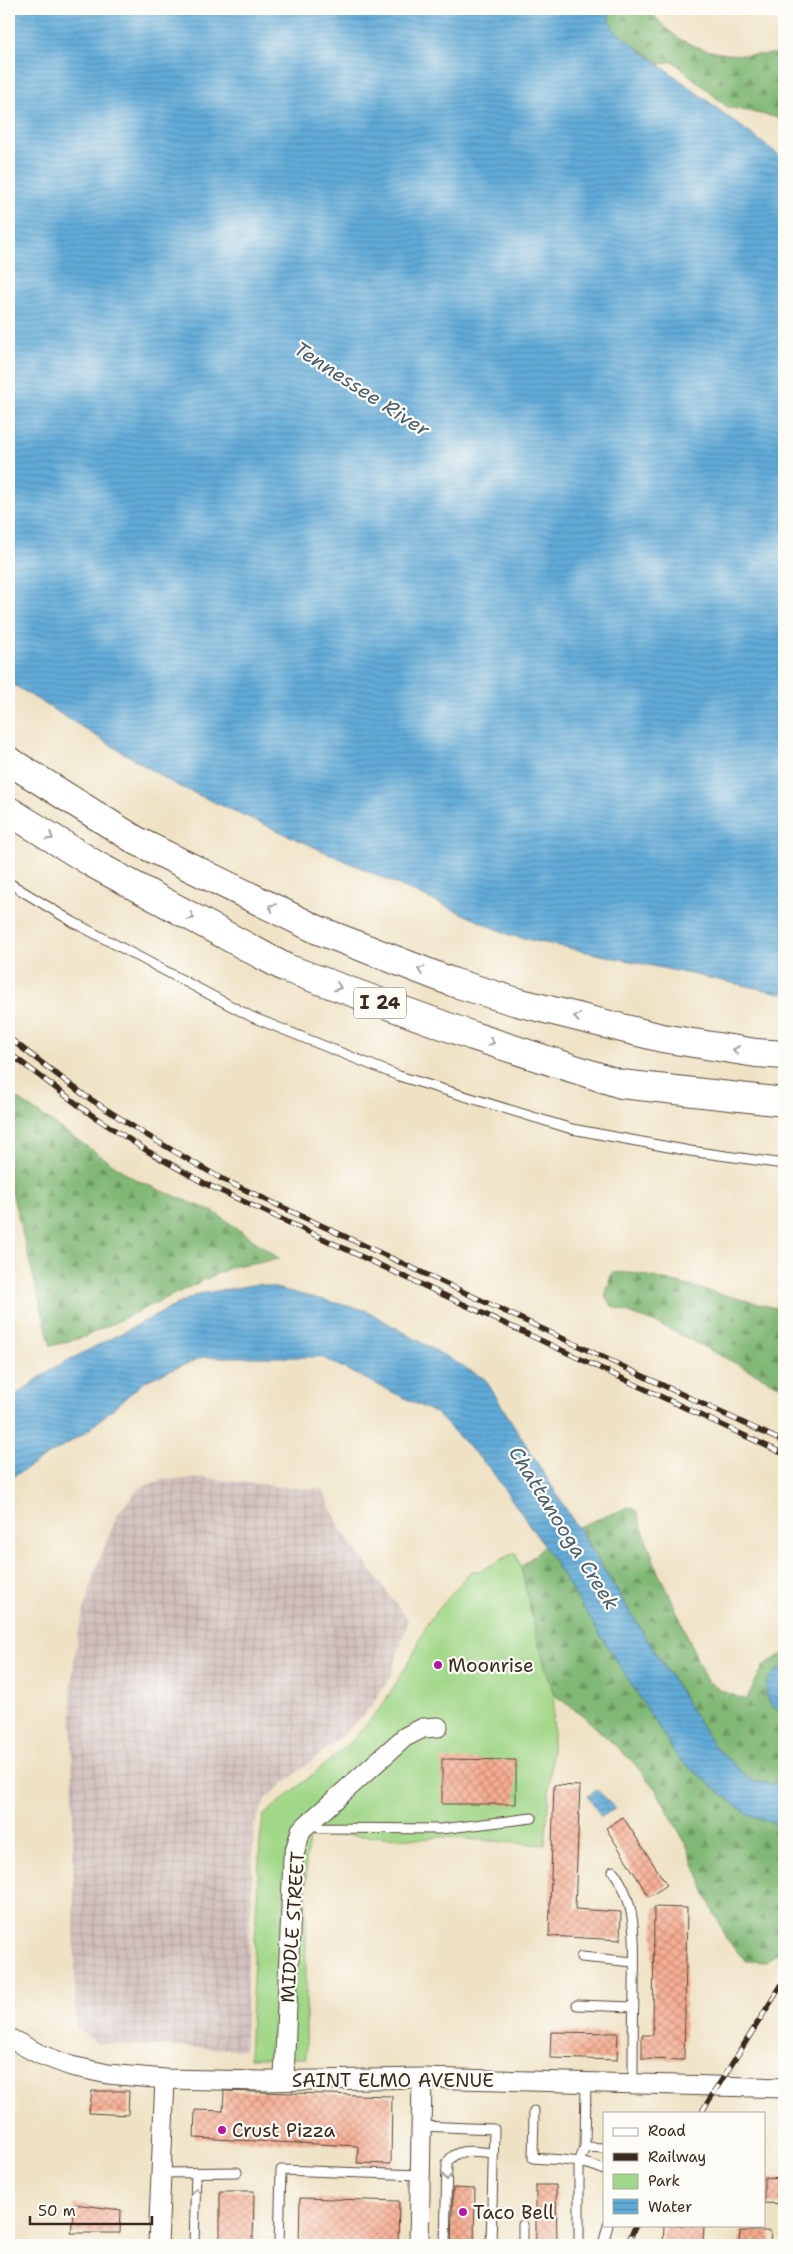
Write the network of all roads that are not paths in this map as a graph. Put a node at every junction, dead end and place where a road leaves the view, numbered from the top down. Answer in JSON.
{"nodes":[{"id":1,"x":9,"y":761,"type":"edge"},
{"id":2,"x":9,"y":811,"type":"edge"},
{"id":3,"x":9,"y":883,"type":"edge"},
{"id":4,"x":784,"y":1055,"type":"edge"},
{"id":5,"x":784,"y":1102,"type":"edge"},
{"id":6,"x":784,"y":1164,"type":"edge"},
{"id":7,"x":438,"y":1727,"type":"dead end"},
{"id":8,"x":532,"y":1818,"type":"dead end"},
{"id":9,"x":310,"y":1822,"type":"junction"},
{"id":10,"x":613,"y":1871,"type":"dead end"},
{"id":11,"x":581,"y":1957,"type":"dead end"},
{"id":12,"x":634,"y":1962,"type":"junction"},
{"id":13,"x":577,"y":2005,"type":"dead end"},
{"id":14,"x":634,"y":2008,"type":"junction"},
{"id":15,"x":9,"y":2038,"type":"edge"},
{"id":16,"x":422,"y":2078,"type":"junction"},
{"id":17,"x":165,"y":2079,"type":"junction"},
{"id":18,"x":284,"y":2080,"type":"junction"},
{"id":19,"x":586,"y":2082,"type":"junction"},
{"id":20,"x":633,"y":2083,"type":"junction"},
{"id":21,"x":784,"y":2088,"type":"edge"},
{"id":22,"x":534,"y":2110,"type":"dead end"},
{"id":23,"x":421,"y":2126,"type":"junction"},
{"id":24,"x":585,"y":2147,"type":"junction"},
{"id":25,"x":603,"y":2148,"type":"edge"},
{"id":26,"x":493,"y":2153,"type":"junction"},
{"id":27,"x":579,"y":2162,"type":"junction"},
{"id":28,"x":603,"y":2170,"type":"edge"},
{"id":29,"x":196,"y":2172,"type":"junction"},
{"id":30,"x":237,"y":2172,"type":"dead end"},
{"id":31,"x":160,"y":2173,"type":"junction"},
{"id":32,"x":420,"y":2175,"type":"junction"},
{"id":33,"x":523,"y":2225,"type":"dead end"},
{"id":34,"x":608,"y":2226,"type":"edge"},
{"id":35,"x":158,"y":2245,"type":"edge"},
{"id":36,"x":194,"y":2245,"type":"edge"},
{"id":37,"x":279,"y":2245,"type":"edge"},
{"id":38,"x":419,"y":2245,"type":"edge"},
{"id":39,"x":445,"y":2245,"type":"edge"},
{"id":40,"x":491,"y":2245,"type":"edge"},
{"id":41,"x":523,"y":2245,"type":"edge"},
{"id":42,"x":579,"y":2245,"type":"edge"},
{"id":43,"x":603,"y":2245,"type":"edge"}],
"edges":[{"from":4,"to":1,"type":"highway","number":"I 24","one_way":true},
{"from":2,"to":5,"type":"highway","number":"I 24","one_way":true},
{"from":3,"to":6,"type":"lane"},
{"from":7,"to":9,"type":"street","name":"MIDDLE STREET"},
{"from":8,"to":9,"type":"lane"},
{"from":9,"to":18,"type":"street","name":"MIDDLE STREET"},
{"from":10,"to":12,"type":"lane"},
{"from":11,"to":12,"type":"lane"},
{"from":12,"to":14,"type":"lane"},
{"from":13,"to":14,"type":"lane"},
{"from":14,"to":20,"type":"lane"},
{"from":15,"to":17,"type":"street","name":"SAINT ELMO AVENUE"},
{"from":16,"to":18,"type":"street","name":"SAINT ELMO AVENUE"},
{"from":16,"to":19,"type":"street","name":"SAINT ELMO AVENUE"},
{"from":16,"to":23,"type":"street"},
{"from":17,"to":18,"type":"street","name":"SAINT ELMO AVENUE"},
{"from":17,"to":31,"type":"street"},
{"from":19,"to":20,"type":"street","name":"SAINT ELMO AVENUE"},
{"from":19,"to":24,"type":"lane"},
{"from":20,"to":21,"type":"street","name":"SAINT ELMO AVENUE"},
{"from":22,"to":27,"type":"lane"},
{"from":23,"to":26,"type":"lane"},
{"from":23,"to":32,"type":"street"},
{"from":24,"to":25,"type":"lane"},
{"from":24,"to":27,"type":"lane"},
{"from":26,"to":39,"type":"lane","one_way":true},
{"from":26,"to":40,"type":"lane"},
{"from":27,"to":28,"type":"lane"},
{"from":27,"to":42,"type":"lane"},
{"from":29,"to":30,"type":"lane"},
{"from":29,"to":31,"type":"lane"},
{"from":36,"to":29,"type":"lane","one_way":true},
{"from":31,"to":35,"type":"street"},
{"from":32,"to":37,"type":"lane"},
{"from":32,"to":38,"type":"street"},
{"from":33,"to":41,"type":"lane"},
{"from":34,"to":43,"type":"lane"}]}
